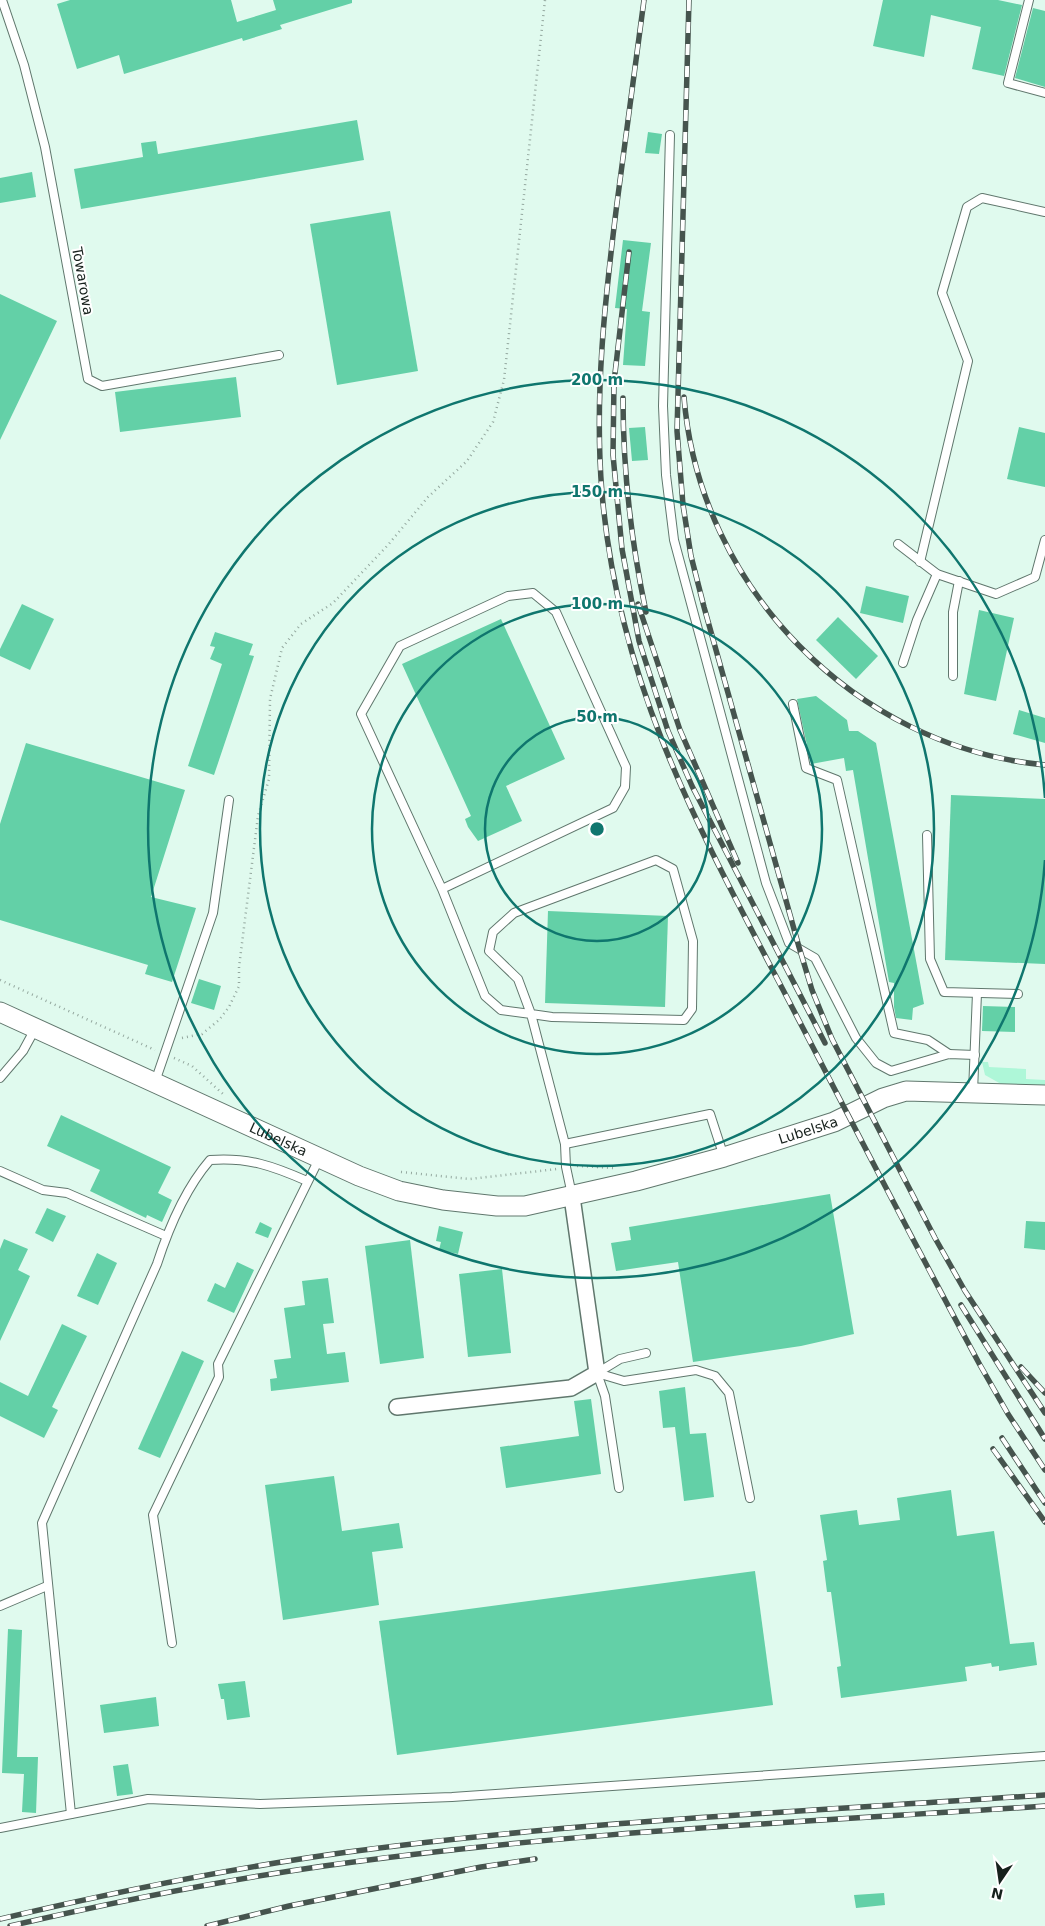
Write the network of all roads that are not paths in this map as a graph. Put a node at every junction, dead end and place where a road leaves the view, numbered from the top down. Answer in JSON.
{"nodes":[{"id":1,"x":2,"y":0,"type":"edge"},
{"id":2,"x":1029,"y":0,"type":"edge"},
{"id":3,"x":1045,"y":93,"type":"edge"},
{"id":4,"x":670,"y":135,"type":"dead end"},
{"id":5,"x":1045,"y":212,"type":"edge"},
{"id":6,"x":279,"y":355,"type":"dead end"},
{"id":7,"x":1045,"y":540,"type":"edge"},
{"id":8,"x":898,"y":544,"type":"dead end"},
{"id":9,"x":920,"y":562,"type":"junction"},
{"id":10,"x":937,"y":574,"type":"junction"},
{"id":11,"x":959,"y":581,"type":"junction"},
{"id":12,"x":903,"y":663,"type":"dead end"},
{"id":13,"x":953,"y":676,"type":"dead end"},
{"id":14,"x":793,"y":704,"type":"dead end"},
{"id":15,"x":228,"y":800,"type":"dead end"},
{"id":16,"x":927,"y":835,"type":"dead end"},
{"id":17,"x":442,"y":889,"type":"junction"},
{"id":18,"x":976,"y":993,"type":"junction"},
{"id":19,"x":1018,"y":994,"type":"dead end"},
{"id":20,"x":0,"y":1012,"type":"edge"},
{"id":21,"x":532,"y":1014,"type":"junction"},
{"id":22,"x":35,"y":1029,"type":"junction"},
{"id":23,"x":949,"y":1054,"type":"junction"},
{"id":24,"x":975,"y":1055,"type":"junction"},
{"id":25,"x":0,"y":1078,"type":"edge"},
{"id":26,"x":154,"y":1084,"type":"junction"},
{"id":27,"x":973,"y":1092,"type":"junction"},
{"id":28,"x":1045,"y":1095,"type":"edge"},
{"id":29,"x":565,"y":1144,"type":"junction"},
{"id":30,"x":724,"y":1157,"type":"junction"},
{"id":31,"x":319,"y":1159,"type":"junction"},
{"id":32,"x":0,"y":1171,"type":"edge"},
{"id":33,"x":307,"y":1182,"type":"junction"},
{"id":34,"x":572,"y":1196,"type":"junction"},
{"id":35,"x":166,"y":1236,"type":"junction"},
{"id":36,"x":646,"y":1354,"type":"dead end"},
{"id":37,"x":597,"y":1373,"type":"junction"},
{"id":38,"x":397,"y":1407,"type":"dead end"},
{"id":39,"x":619,"y":1488,"type":"dead end"},
{"id":40,"x":750,"y":1498,"type":"dead end"},
{"id":41,"x":47,"y":1586,"type":"junction"},
{"id":42,"x":0,"y":1606,"type":"edge"},
{"id":43,"x":172,"y":1643,"type":"dead end"},
{"id":44,"x":1045,"y":1756,"type":"edge"},
{"id":45,"x":71,"y":1814,"type":"junction"},
{"id":46,"x":0,"y":1828,"type":"edge"}],
"edges":[{"from":1,"to":6,"type":"lane","name":"Towarowa"},
{"from":2,"to":3,"type":"lane"},
{"from":4,"to":23,"type":"lane"},
{"from":5,"to":9,"type":"lane"},
{"from":7,"to":11,"type":"lane"},
{"from":8,"to":9,"type":"lane"},
{"from":9,"to":10,"type":"lane"},
{"from":10,"to":11,"type":"lane"},
{"from":10,"to":12,"type":"lane"},
{"from":11,"to":13,"type":"lane"},
{"from":14,"to":23,"type":"lane"},
{"from":15,"to":26,"type":"lane"},
{"from":16,"to":18,"type":"lane"},
{"from":17,"to":17,"type":"lane"},
{"from":17,"to":21,"type":"lane"},
{"from":18,"to":19,"type":"lane"},
{"from":18,"to":24,"type":"lane"},
{"from":20,"to":22,"type":"street","name":"Lubelska"},
{"from":21,"to":21,"type":"lane"},
{"from":21,"to":29,"type":"lane"},
{"from":22,"to":25,"type":"lane"},
{"from":22,"to":26,"type":"street","name":"Lubelska"},
{"from":23,"to":24,"type":"lane"},
{"from":24,"to":27,"type":"lane"},
{"from":26,"to":31,"type":"street","name":"Lubelska"},
{"from":27,"to":28,"type":"street","name":"Lubelska"},
{"from":27,"to":30,"type":"street","name":"Lubelska"},
{"from":29,"to":30,"type":"lane"},
{"from":29,"to":34,"type":"lane"},
{"from":30,"to":34,"type":"street","name":"Lubelska"},
{"from":31,"to":33,"type":"lane"},
{"from":31,"to":34,"type":"street","name":"Lubelska"},
{"from":32,"to":35,"type":"lane"},
{"from":33,"to":35,"type":"lane"},
{"from":33,"to":43,"type":"lane"},
{"from":34,"to":37,"type":"street"},
{"from":35,"to":41,"type":"lane"},
{"from":36,"to":37,"type":"lane"},
{"from":37,"to":38,"type":"street"},
{"from":37,"to":39,"type":"lane"},
{"from":37,"to":40,"type":"lane"},
{"from":41,"to":42,"type":"lane"},
{"from":41,"to":45,"type":"lane"},
{"from":44,"to":45,"type":"lane"},
{"from":45,"to":46,"type":"lane"}]}
